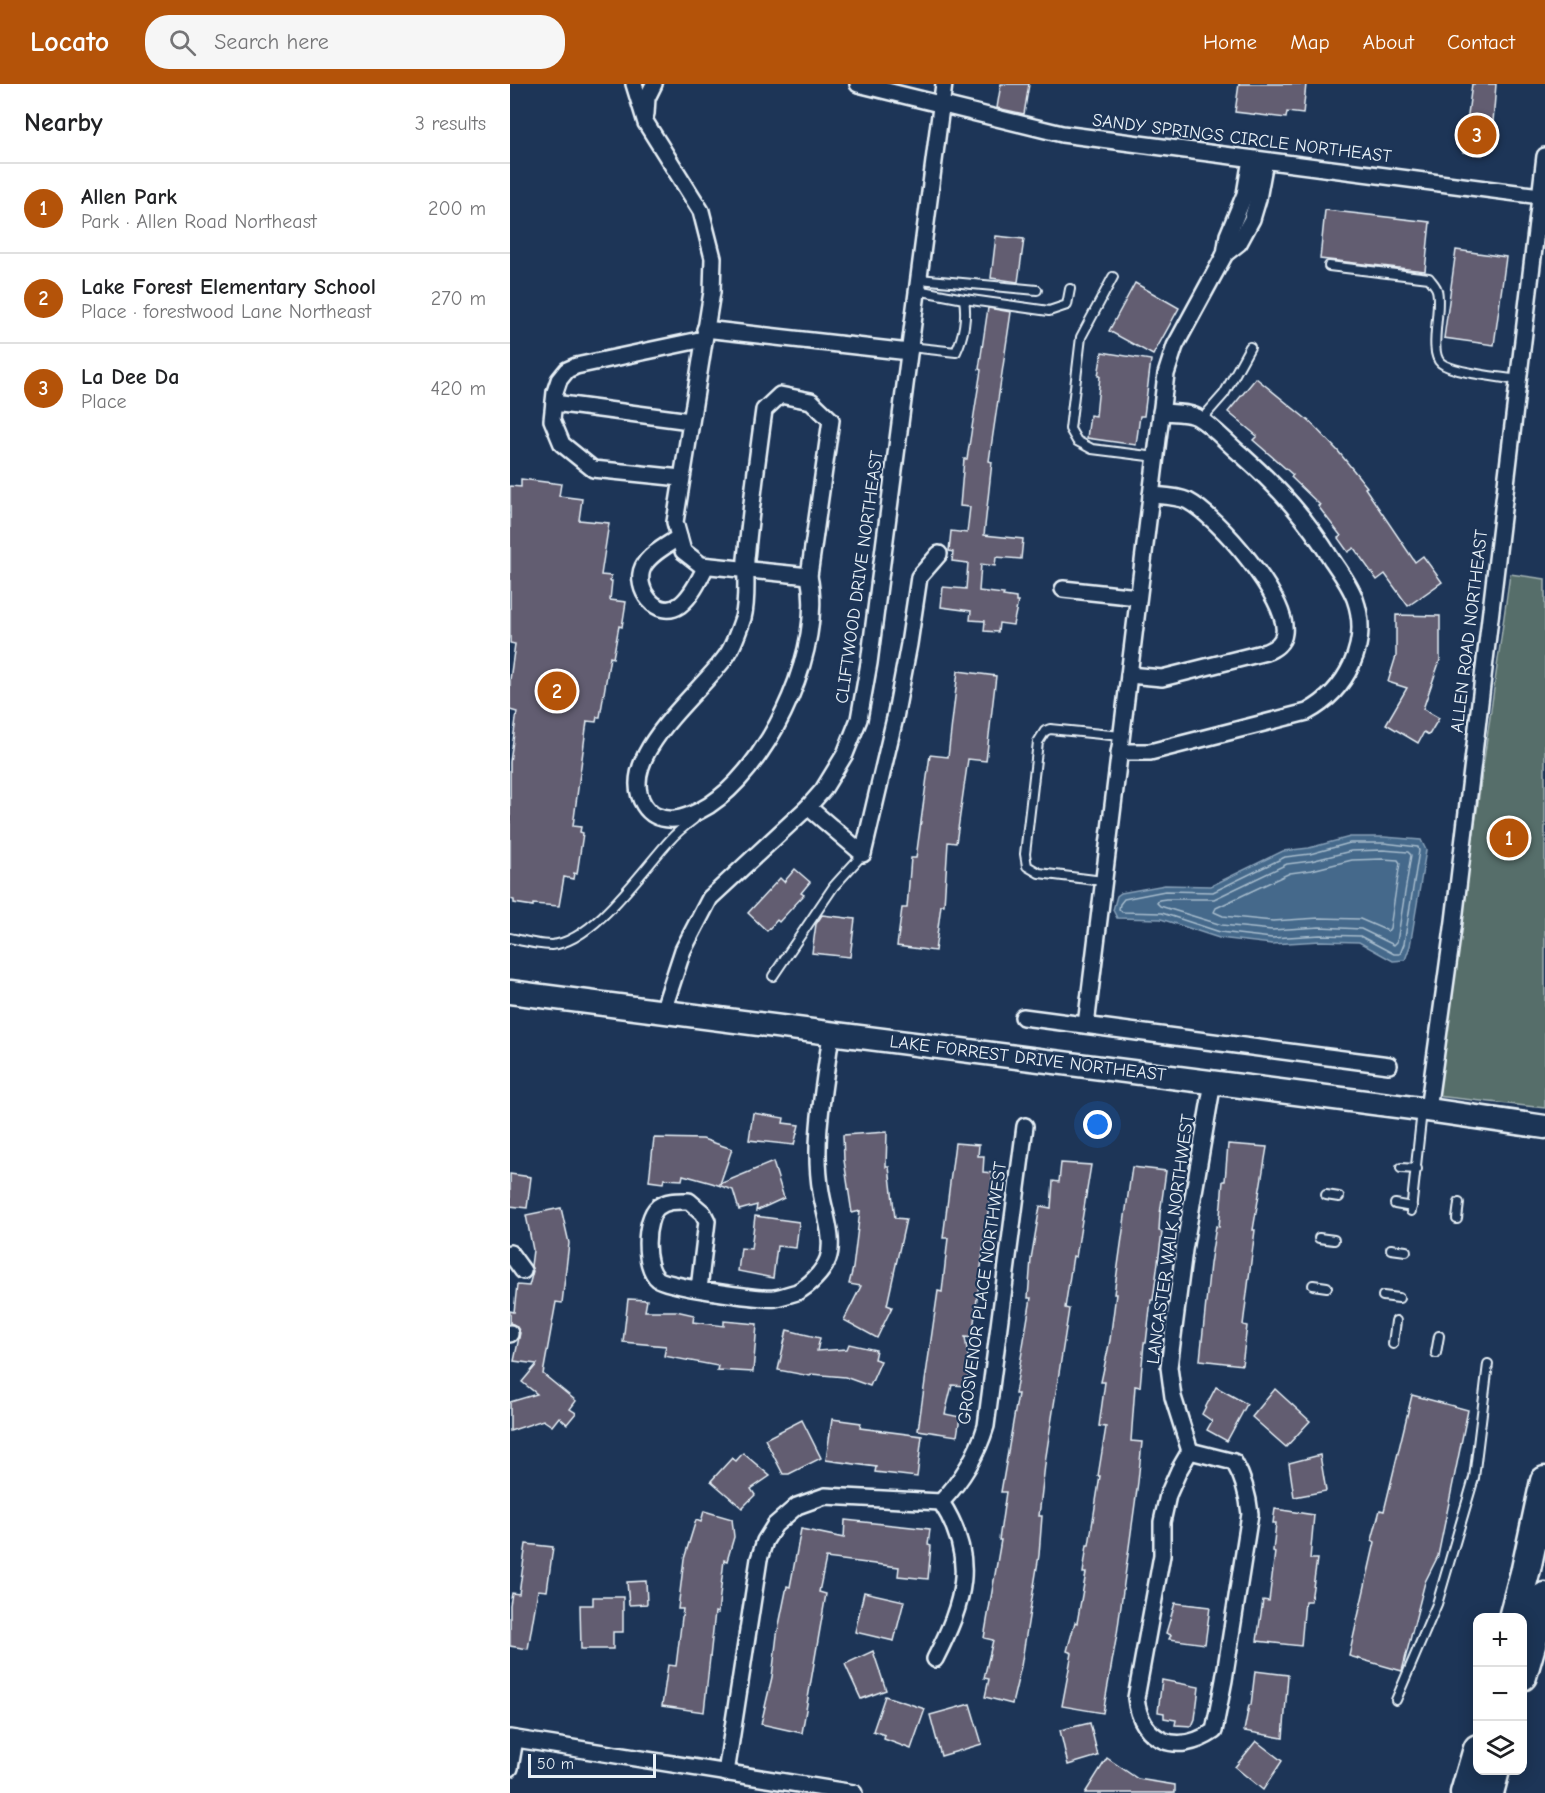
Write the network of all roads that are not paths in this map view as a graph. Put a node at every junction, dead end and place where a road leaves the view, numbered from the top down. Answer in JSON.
{"nodes":[{"id":1,"x":634,"y":84,"type":"edge"},
{"id":2,"x":654,"y":84,"type":"edge"},
{"id":3,"x":858,"y":84,"type":"edge"},
{"id":4,"x":944,"y":84,"type":"edge"},
{"id":5,"x":942,"y":104,"type":"junction"},
{"id":6,"x":646,"y":123,"type":"junction"},
{"id":7,"x":1545,"y":156,"type":"edge"},
{"id":8,"x":1258,"y":160,"type":"junction"},
{"id":9,"x":1540,"y":196,"type":"junction"},
{"id":10,"x":1329,"y":266,"type":"dead end"},
{"id":11,"x":1113,"y":277,"type":"dead end"},
{"id":12,"x":918,"y":285,"type":"junction"},
{"id":13,"x":1070,"y":289,"type":"dead end"},
{"id":14,"x":1037,"y":290,"type":"dead end"},
{"id":15,"x":964,"y":299,"type":"junction"},
{"id":16,"x":705,"y":334,"type":"junction"},
{"id":17,"x":1250,"y":347,"type":"dead end"},
{"id":18,"x":910,"y":350,"type":"junction"},
{"id":19,"x":1518,"y":380,"type":"junction"},
{"id":20,"x":554,"y":403,"type":"junction"},
{"id":21,"x":1161,"y":411,"type":"junction"},
{"id":22,"x":1201,"y":420,"type":"junction"},
{"id":23,"x":690,"y":422,"type":"junction"},
{"id":24,"x":1156,"y":457,"type":"junction"},
{"id":25,"x":681,"y":478,"type":"junction"},
{"id":26,"x":1151,"y":495,"type":"junction"},
{"id":27,"x":679,"y":537,"type":"junction"},
{"id":28,"x":939,"y":554,"type":"dead end"},
{"id":29,"x":706,"y":566,"type":"junction"},
{"id":30,"x":746,"y":569,"type":"junction"},
{"id":31,"x":810,"y":576,"type":"junction"},
{"id":32,"x":1063,"y":589,"type":"dead end"},
{"id":33,"x":1138,"y":597,"type":"junction"},
{"id":34,"x":1129,"y":675,"type":"junction"},
{"id":35,"x":1120,"y":744,"type":"junction"},
{"id":36,"x":709,"y":806,"type":"junction"},
{"id":37,"x":808,"y":807,"type":"junction"},
{"id":38,"x":863,"y":854,"type":"junction"},
{"id":39,"x":1103,"y":880,"type":"junction"},
{"id":40,"x":510,"y":938,"type":"edge"},
{"id":41,"x":773,"y":976,"type":"dead end"},
{"id":42,"x":510,"y":992,"type":"edge"},
{"id":43,"x":663,"y":1011,"type":"junction"},
{"id":44,"x":1023,"y":1017,"type":"dead end"},
{"id":45,"x":1086,"y":1025,"type":"junction"},
{"id":46,"x":831,"y":1033,"type":"junction"},
{"id":47,"x":1389,"y":1065,"type":"dead end"},
{"id":48,"x":1213,"y":1082,"type":"junction"},
{"id":49,"x":1425,"y":1109,"type":"junction"},
{"id":50,"x":1025,"y":1126,"type":"dead end"},
{"id":51,"x":1545,"y":1127,"type":"edge"},
{"id":52,"x":1401,"y":1168,"type":"dead end"},
{"id":53,"x":1417,"y":1169,"type":"junction"},
{"id":54,"x":1326,"y":1195,"type":"dead end"},
{"id":55,"x":1339,"y":1197,"type":"dead end"},
{"id":56,"x":1459,"y":1203,"type":"dead end"},
{"id":57,"x":1395,"y":1204,"type":"dead end"},
{"id":58,"x":1457,"y":1219,"type":"dead end"},
{"id":59,"x":1319,"y":1238,"type":"dead end"},
{"id":60,"x":1334,"y":1240,"type":"dead end"},
{"id":61,"x":1391,"y":1249,"type":"dead end"},
{"id":62,"x":1406,"y":1251,"type":"dead end"},
{"id":63,"x":510,"y":1253,"type":"edge"},
{"id":64,"x":523,"y":1271,"type":"dead end"},
{"id":65,"x":1313,"y":1285,"type":"dead end"},
{"id":66,"x":1327,"y":1287,"type":"dead end"},
{"id":67,"x":699,"y":1289,"type":"junction"},
{"id":68,"x":1383,"y":1296,"type":"dead end"},
{"id":69,"x":1399,"y":1298,"type":"dead end"},
{"id":70,"x":1396,"y":1321,"type":"dead end"},
{"id":71,"x":1439,"y":1336,"type":"dead end"},
{"id":72,"x":1393,"y":1344,"type":"dead end"},
{"id":73,"x":1436,"y":1353,"type":"dead end"},
{"id":74,"x":1488,"y":1364,"type":"dead end"},
{"id":75,"x":1187,"y":1444,"type":"junction"},
{"id":76,"x":1545,"y":1481,"type":"edge"},
{"id":77,"x":941,"y":1502,"type":"junction"},
{"id":78,"x":1545,"y":1597,"type":"edge"},
{"id":79,"x":1514,"y":1613,"type":"edge"},
{"id":80,"x":935,"y":1659,"type":"dead end"},
{"id":81,"x":1525,"y":1667,"type":"edge"},
{"id":82,"x":1396,"y":1700,"type":"dead end"},
{"id":83,"x":513,"y":1738,"type":"edge"},
{"id":84,"x":1473,"y":1767,"type":"edge"},
{"id":85,"x":510,"y":1768,"type":"edge"},
{"id":86,"x":726,"y":1773,"type":"junction"},
{"id":87,"x":1494,"y":1775,"type":"edge"},
{"id":88,"x":854,"y":1793,"type":"edge"},
{"id":89,"x":1466,"y":1793,"type":"edge"},
{"id":90,"x":1489,"y":1793,"type":"edge"}],
"edges":[{"from":1,"to":6,"type":"street"},
{"from":2,"to":6,"type":"street"},
{"from":3,"to":5,"type":"street","name":"SANDY SPRINGS CIRCLE NORTHEAST"},
{"from":4,"to":5,"type":"street","name":"CLIFTWOOD DRIVE NORTHEAST"},
{"from":5,"to":8,"type":"street","name":"SANDY SPRINGS CIRCLE NORTHEAST"},
{"from":5,"to":12,"type":"street","name":"CLIFTWOOD DRIVE NORTHEAST"},
{"from":6,"to":16,"type":"street"},
{"from":7,"to":9,"type":"street","name":"ALLEN ROAD NORTHEAST"},
{"from":8,"to":9,"type":"street","name":"SANDY SPRINGS CIRCLE NORTHEAST"},
{"from":8,"to":21,"type":"street"},
{"from":9,"to":19,"type":"street","name":"ALLEN ROAD NORTHEAST"},
{"from":10,"to":19,"type":"lane"},
{"from":11,"to":24,"type":"lane"},
{"from":12,"to":14,"type":"lane"},
{"from":12,"to":15,"type":"lane"},
{"from":12,"to":18,"type":"street","name":"CLIFTWOOD DRIVE NORTHEAST"},
{"from":13,"to":15,"type":"lane"},
{"from":15,"to":18,"type":"lane"},
{"from":16,"to":18,"type":"street"},
{"from":16,"to":20,"type":"street"},
{"from":16,"to":23,"type":"street"},
{"from":17,"to":22,"type":"lane"},
{"from":18,"to":37,"type":"street","name":"CLIFTWOOD DRIVE NORTHEAST"},
{"from":19,"to":49,"type":"street","name":"ALLEN ROAD NORTHEAST"},
{"from":20,"to":23,"type":"street"},
{"from":20,"to":25,"type":"street"},
{"from":21,"to":22,"type":"street"},
{"from":21,"to":24,"type":"street"},
{"from":22,"to":35,"type":"street"},
{"from":23,"to":25,"type":"street"},
{"from":24,"to":26,"type":"street"},
{"from":25,"to":27,"type":"street"},
{"from":26,"to":33,"type":"street"},
{"from":26,"to":34,"type":"street"},
{"from":27,"to":29,"type":"street"},
{"from":27,"to":29,"type":"street"},
{"from":28,"to":38,"type":"street"},
{"from":29,"to":30,"type":"street"},
{"from":30,"to":31,"type":"street"},
{"from":30,"to":31,"type":"street"},
{"from":30,"to":36,"type":"street"},
{"from":31,"to":36,"type":"street"},
{"from":32,"to":33,"type":"street"},
{"from":33,"to":34,"type":"street"},
{"from":34,"to":35,"type":"street"},
{"from":35,"to":39,"type":"street"},
{"from":35,"to":39,"type":"lane"},
{"from":36,"to":40,"type":"lane"},
{"from":37,"to":38,"type":"street"},
{"from":37,"to":43,"type":"street","name":"CLIFTWOOD DRIVE NORTHEAST"},
{"from":38,"to":41,"type":"lane"},
{"from":39,"to":45,"type":"street"},
{"from":42,"to":43,"type":"street","name":"LAKE FORREST DRIVE NORTHEAST"},
{"from":43,"to":46,"type":"street","name":"LAKE FORREST DRIVE NORTHEAST"},
{"from":44,"to":45,"type":"street"},
{"from":45,"to":47,"type":"street"},
{"from":46,"to":48,"type":"street","name":"LAKE FORREST DRIVE NORTHEAST"},
{"from":46,"to":67,"type":"street"},
{"from":48,"to":49,"type":"street","name":"LAKE FORREST DRIVE NORTHEAST"},
{"from":48,"to":75,"type":"street","name":"LANCASTER WALK NORTHWEST"},
{"from":49,"to":51,"type":"street","name":"LAKE FORREST DRIVE NORTHEAST"},
{"from":49,"to":53,"type":"lane"},
{"from":50,"to":77,"type":"street","name":"GROSVENOR PLACE NORTHWEST"},
{"from":52,"to":53,"type":"lane"},
{"from":53,"to":57,"type":"lane"},
{"from":54,"to":55,"type":"lane"},
{"from":56,"to":58,"type":"lane"},
{"from":59,"to":60,"type":"lane"},
{"from":61,"to":62,"type":"lane"},
{"from":63,"to":64,"type":"street"},
{"from":65,"to":66,"type":"lane"},
{"from":67,"to":67,"type":"street"},
{"from":68,"to":69,"type":"lane"},
{"from":70,"to":72,"type":"lane"},
{"from":71,"to":73,"type":"lane"},
{"from":74,"to":82,"type":"lane"},
{"from":75,"to":75,"type":"street"},
{"from":76,"to":79,"type":"highway"},
{"from":77,"to":80,"type":"street"},
{"from":77,"to":86,"type":"street"},
{"from":78,"to":81,"type":"highway"},
{"from":83,"to":85,"type":"street"},
{"from":83,"to":86,"type":"street"},
{"from":84,"to":89,"type":"highway"},
{"from":86,"to":88,"type":"street"},
{"from":87,"to":90,"type":"highway"}]}
